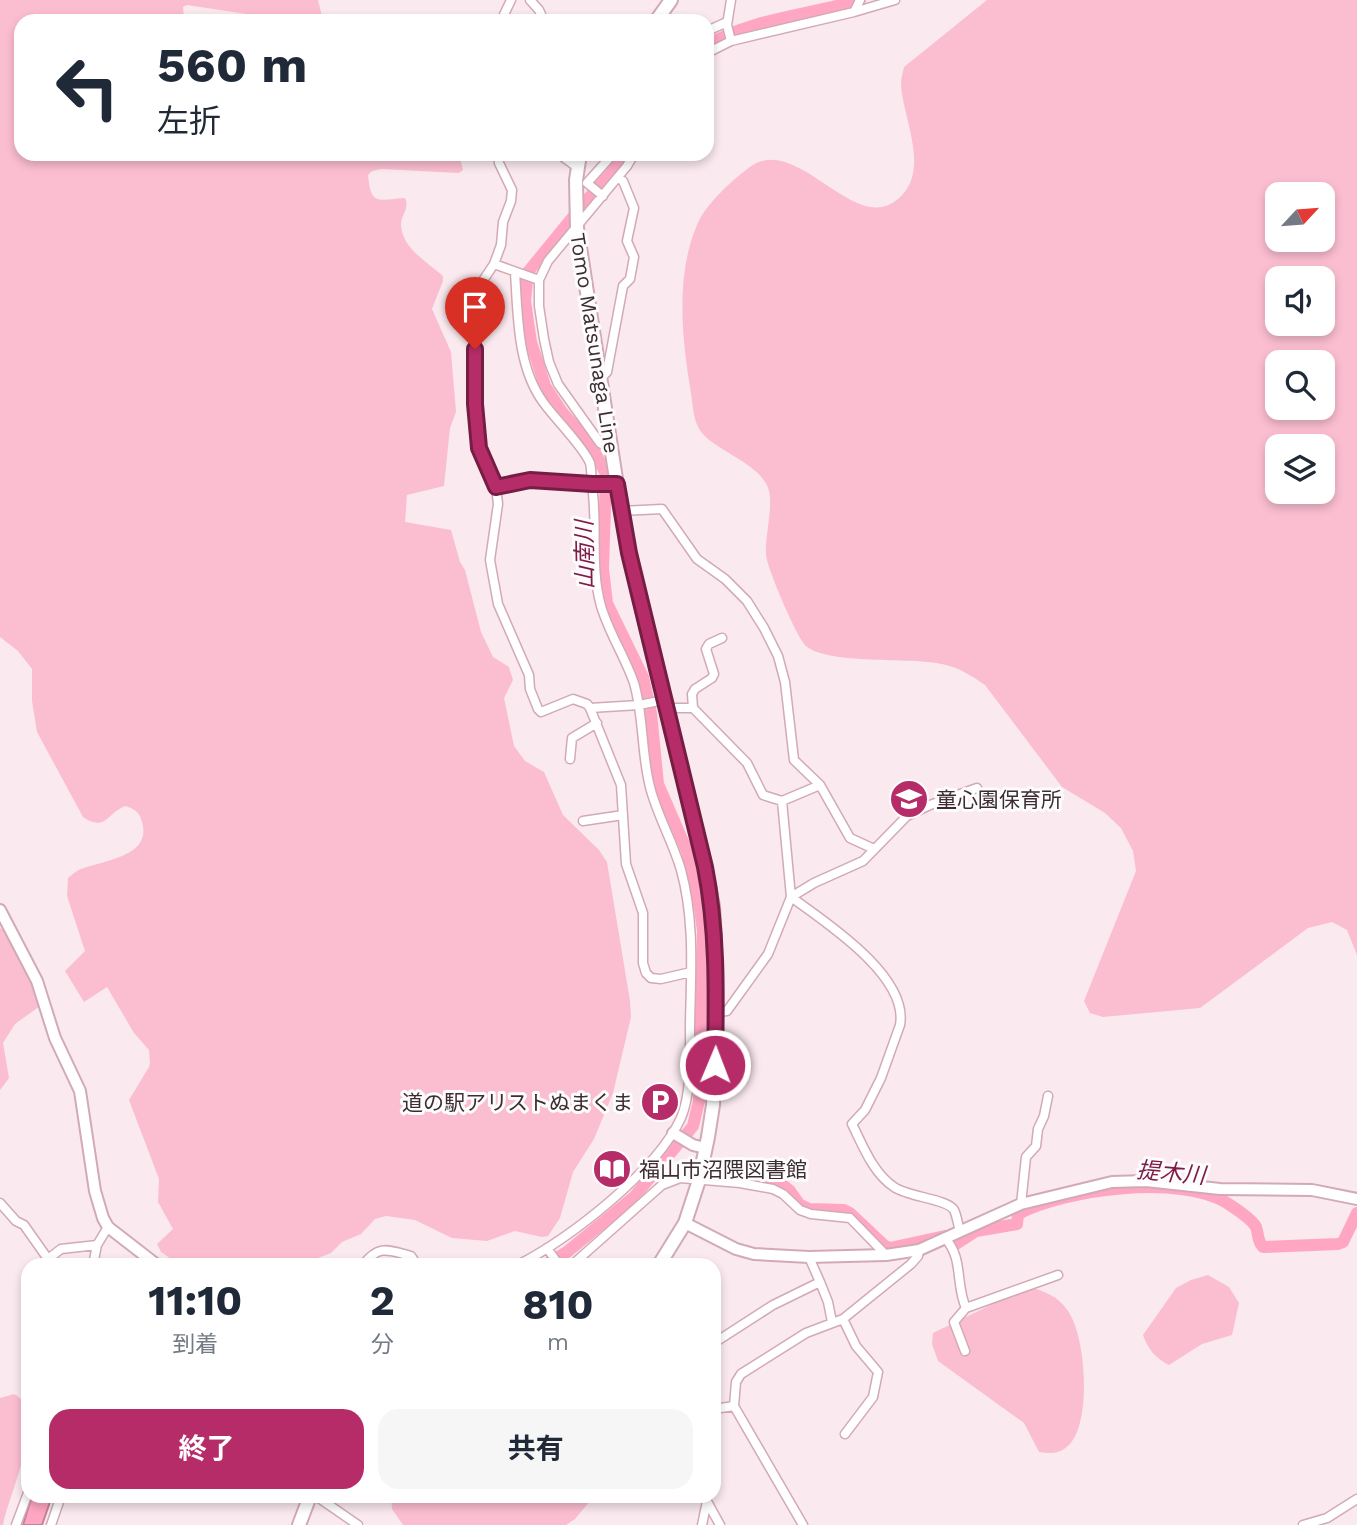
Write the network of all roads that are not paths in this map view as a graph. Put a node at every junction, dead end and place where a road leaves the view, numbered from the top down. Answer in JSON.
{"nodes":[{"id":1,"x":530,"y":0,"type":"edge"},
{"id":2,"x":732,"y":0,"type":"edge"},
{"id":3,"x":895,"y":0,"type":"edge"},
{"id":4,"x":857,"y":7,"type":"edge"},
{"id":5,"x":541,"y":14,"type":"edge"},
{"id":6,"x":727,"y":23,"type":"junction"},
{"id":7,"x":714,"y":28,"type":"edge"},
{"id":8,"x":731,"y":40,"type":"junction"},
{"id":9,"x":714,"y":49,"type":"edge"},
{"id":10,"x":499,"y":161,"type":"edge"},
{"id":11,"x":579,"y":161,"type":"edge"},
{"id":12,"x":607,"y":161,"type":"edge"},
{"id":13,"x":630,"y":161,"type":"edge"},
{"id":14,"x":618,"y":177,"type":"junction"},
{"id":15,"x":601,"y":195,"type":"junction"},
{"id":16,"x":577,"y":226,"type":"junction"},
{"id":17,"x":494,"y":264,"type":"junction"},
{"id":18,"x":517,"y":274,"type":"junction"},
{"id":19,"x":537,"y":280,"type":"junction"},
{"id":20,"x":601,"y":377,"type":"junction"},
{"id":21,"x":612,"y":450,"type":"junction"},
{"id":22,"x":594,"y":484,"type":"junction"},
{"id":23,"x":614,"y":484,"type":"junction"},
{"id":24,"x":496,"y":487,"type":"junction"},
{"id":25,"x":621,"y":511,"type":"junction"},
{"id":26,"x":722,"y":638,"type":"dead end"},
{"id":27,"x":662,"y":703,"type":"junction"},
{"id":28,"x":641,"y":705,"type":"junction"},
{"id":29,"x":590,"y":708,"type":"junction"},
{"id":30,"x":693,"y":708,"type":"junction"},
{"id":31,"x":597,"y":723,"type":"junction"},
{"id":32,"x":570,"y":759,"type":"dead end"},
{"id":33,"x":820,"y":785,"type":"junction"},
{"id":34,"x":976,"y":788,"type":"dead end"},
{"id":35,"x":782,"y":801,"type":"junction"},
{"id":36,"x":623,"y":815,"type":"junction"},
{"id":37,"x":583,"y":821,"type":"dead end"},
{"id":38,"x":874,"y":849,"type":"junction"},
{"id":39,"x":791,"y":897,"type":"junction"},
{"id":40,"x":0,"y":910,"type":"edge"},
{"id":41,"x":691,"y":972,"type":"junction"},
{"id":42,"x":716,"y":1012,"type":"junction"},
{"id":43,"x":1048,"y":1096,"type":"dead end"},
{"id":44,"x":675,"y":1134,"type":"junction"},
{"id":45,"x":699,"y":1146,"type":"junction"},
{"id":46,"x":699,"y":1180,"type":"junction"},
{"id":47,"x":1357,"y":1199,"type":"edge"},
{"id":48,"x":0,"y":1203,"type":"edge"},
{"id":49,"x":1021,"y":1204,"type":"junction"},
{"id":50,"x":685,"y":1223,"type":"junction"},
{"id":51,"x":108,"y":1227,"type":"junction"},
{"id":52,"x":960,"y":1231,"type":"junction"},
{"id":53,"x":945,"y":1238,"type":"junction"},
{"id":54,"x":97,"y":1245,"type":"junction"},
{"id":55,"x":548,"y":1250,"type":"junction"},
{"id":56,"x":919,"y":1250,"type":"junction"},
{"id":57,"x":887,"y":1255,"type":"junction"},
{"id":58,"x":809,"y":1257,"type":"junction"},
{"id":59,"x":47,"y":1258,"type":"edge"},
{"id":60,"x":49,"y":1258,"type":"edge"},
{"id":61,"x":94,"y":1258,"type":"edge"},
{"id":62,"x":149,"y":1258,"type":"edge"},
{"id":63,"x":368,"y":1258,"type":"edge"},
{"id":64,"x":412,"y":1258,"type":"edge"},
{"id":65,"x":532,"y":1258,"type":"edge"},
{"id":66,"x":554,"y":1258,"type":"edge"},
{"id":67,"x":580,"y":1258,"type":"edge"},
{"id":68,"x":663,"y":1258,"type":"edge"},
{"id":69,"x":1058,"y":1275,"type":"dead end"},
{"id":70,"x":820,"y":1282,"type":"junction"},
{"id":71,"x":966,"y":1308,"type":"junction"},
{"id":72,"x":843,"y":1319,"type":"junction"},
{"id":73,"x":831,"y":1322,"type":"junction"},
{"id":74,"x":721,"y":1339,"type":"edge"},
{"id":75,"x":965,"y":1350,"type":"dead end"},
{"id":76,"x":734,"y":1406,"type":"junction"},
{"id":77,"x":721,"y":1408,"type":"edge"},
{"id":78,"x":845,"y":1434,"type":"dead end"},
{"id":79,"x":1357,"y":1499,"type":"edge"},
{"id":80,"x":24,"y":1503,"type":"edge"},
{"id":81,"x":59,"y":1503,"type":"edge"},
{"id":82,"x":307,"y":1503,"type":"edge"},
{"id":83,"x":326,"y":1503,"type":"edge"},
{"id":84,"x":705,"y":1503,"type":"edge"},
{"id":85,"x":707,"y":1503,"type":"edge"},
{"id":86,"x":16,"y":1525,"type":"edge"},
{"id":87,"x":51,"y":1525,"type":"edge"},
{"id":88,"x":299,"y":1525,"type":"edge"},
{"id":89,"x":358,"y":1525,"type":"edge"},
{"id":90,"x":702,"y":1525,"type":"edge"},
{"id":91,"x":720,"y":1525,"type":"edge"},
{"id":92,"x":803,"y":1525,"type":"edge"},
{"id":93,"x":1303,"y":1525,"type":"edge"}],
"edges":[{"from":1,"to":5,"type":"street"},
{"from":2,"to":6,"type":"street"},
{"from":3,"to":4,"type":"street"},
{"from":4,"to":8,"type":"street"},
{"from":6,"to":7,"type":"street"},
{"from":6,"to":8,"type":"street"},
{"from":8,"to":9,"type":"street"},
{"from":10,"to":17,"type":"street"},
{"from":11,"to":16,"type":"main road","name":"Tomo Matsunaga Line"},
{"from":12,"to":15,"type":"street"},
{"from":13,"to":14,"type":"street"},
{"from":14,"to":15,"type":"street"},
{"from":14,"to":20,"type":"street"},
{"from":15,"to":16,"type":"street"},
{"from":16,"to":19,"type":"street"},
{"from":16,"to":20,"type":"main road","name":"Tomo Matsunaga Line"},
{"from":17,"to":18,"type":"street"},
{"from":17,"to":24,"type":"street"},
{"from":18,"to":19,"type":"street"},
{"from":18,"to":22,"type":"street"},
{"from":19,"to":21,"type":"street"},
{"from":20,"to":21,"type":"main road","name":"Tomo Matsunaga Line"},
{"from":21,"to":23,"type":"main road","name":"Tomo Matsunaga Line"},
{"from":22,"to":23,"type":"street"},
{"from":22,"to":24,"type":"street"},
{"from":22,"to":28,"type":"street"},
{"from":23,"to":25,"type":"main road","name":"Tomo Matsunaga Line"},
{"from":24,"to":29,"type":"street"},
{"from":25,"to":27,"type":"main road","name":"Tomo Matsunaga Line"},
{"from":25,"to":33,"type":"street"},
{"from":26,"to":30,"type":"street"},
{"from":27,"to":28,"type":"street"},
{"from":27,"to":30,"type":"street"},
{"from":27,"to":42,"type":"main road","name":"Tomo Matsunaga Line"},
{"from":28,"to":29,"type":"street"},
{"from":28,"to":41,"type":"street"},
{"from":29,"to":31,"type":"street"},
{"from":30,"to":35,"type":"street"},
{"from":31,"to":32,"type":"street"},
{"from":31,"to":36,"type":"street"},
{"from":33,"to":35,"type":"street"},
{"from":33,"to":38,"type":"street"},
{"from":34,"to":38,"type":"street"},
{"from":35,"to":39,"type":"street"},
{"from":36,"to":37,"type":"street"},
{"from":36,"to":41,"type":"street"},
{"from":38,"to":39,"type":"street"},
{"from":39,"to":42,"type":"street"},
{"from":39,"to":52,"type":"street"},
{"from":40,"to":51,"type":"street"},
{"from":41,"to":44,"type":"street"},
{"from":42,"to":45,"type":"main road","name":"Tomo Matsunaga Line"},
{"from":43,"to":49,"type":"street"},
{"from":44,"to":45,"type":"street"},
{"from":44,"to":55,"type":"street"},
{"from":45,"to":46,"type":"main road","name":"Tomo Matsunaga Line"},
{"from":46,"to":50,"type":"main road","name":"Tomo Matsunaga Line"},
{"from":46,"to":57,"type":"street"},
{"from":46,"to":67,"type":"street"},
{"from":47,"to":49,"type":"street"},
{"from":48,"to":59,"type":"street"},
{"from":49,"to":52,"type":"street"},
{"from":50,"to":58,"type":"street"},
{"from":50,"to":68,"type":"main road","name":"Tomo Matsunaga Line"},
{"from":51,"to":54,"type":"street"},
{"from":51,"to":62,"type":"street"},
{"from":52,"to":53,"type":"street"},
{"from":53,"to":56,"type":"street"},
{"from":53,"to":71,"type":"street"},
{"from":54,"to":60,"type":"street"},
{"from":54,"to":61,"type":"street"},
{"from":55,"to":65,"type":"street"},
{"from":55,"to":66,"type":"street"},
{"from":56,"to":57,"type":"street"},
{"from":56,"to":72,"type":"street"},
{"from":57,"to":58,"type":"street"},
{"from":58,"to":70,"type":"street"},
{"from":63,"to":64,"type":"street"},
{"from":69,"to":71,"type":"street"},
{"from":70,"to":73,"type":"street"},
{"from":70,"to":74,"type":"street"},
{"from":71,"to":75,"type":"street"},
{"from":72,"to":73,"type":"street"},
{"from":72,"to":78,"type":"street"},
{"from":73,"to":76,"type":"street"},
{"from":76,"to":77,"type":"street"},
{"from":76,"to":92,"type":"street"},
{"from":79,"to":93,"type":"street"},
{"from":80,"to":86,"type":"street"},
{"from":81,"to":87,"type":"street"},
{"from":82,"to":88,"type":"main road"},
{"from":83,"to":89,"type":"street"},
{"from":84,"to":90,"type":"street"},
{"from":85,"to":91,"type":"street"}]}
